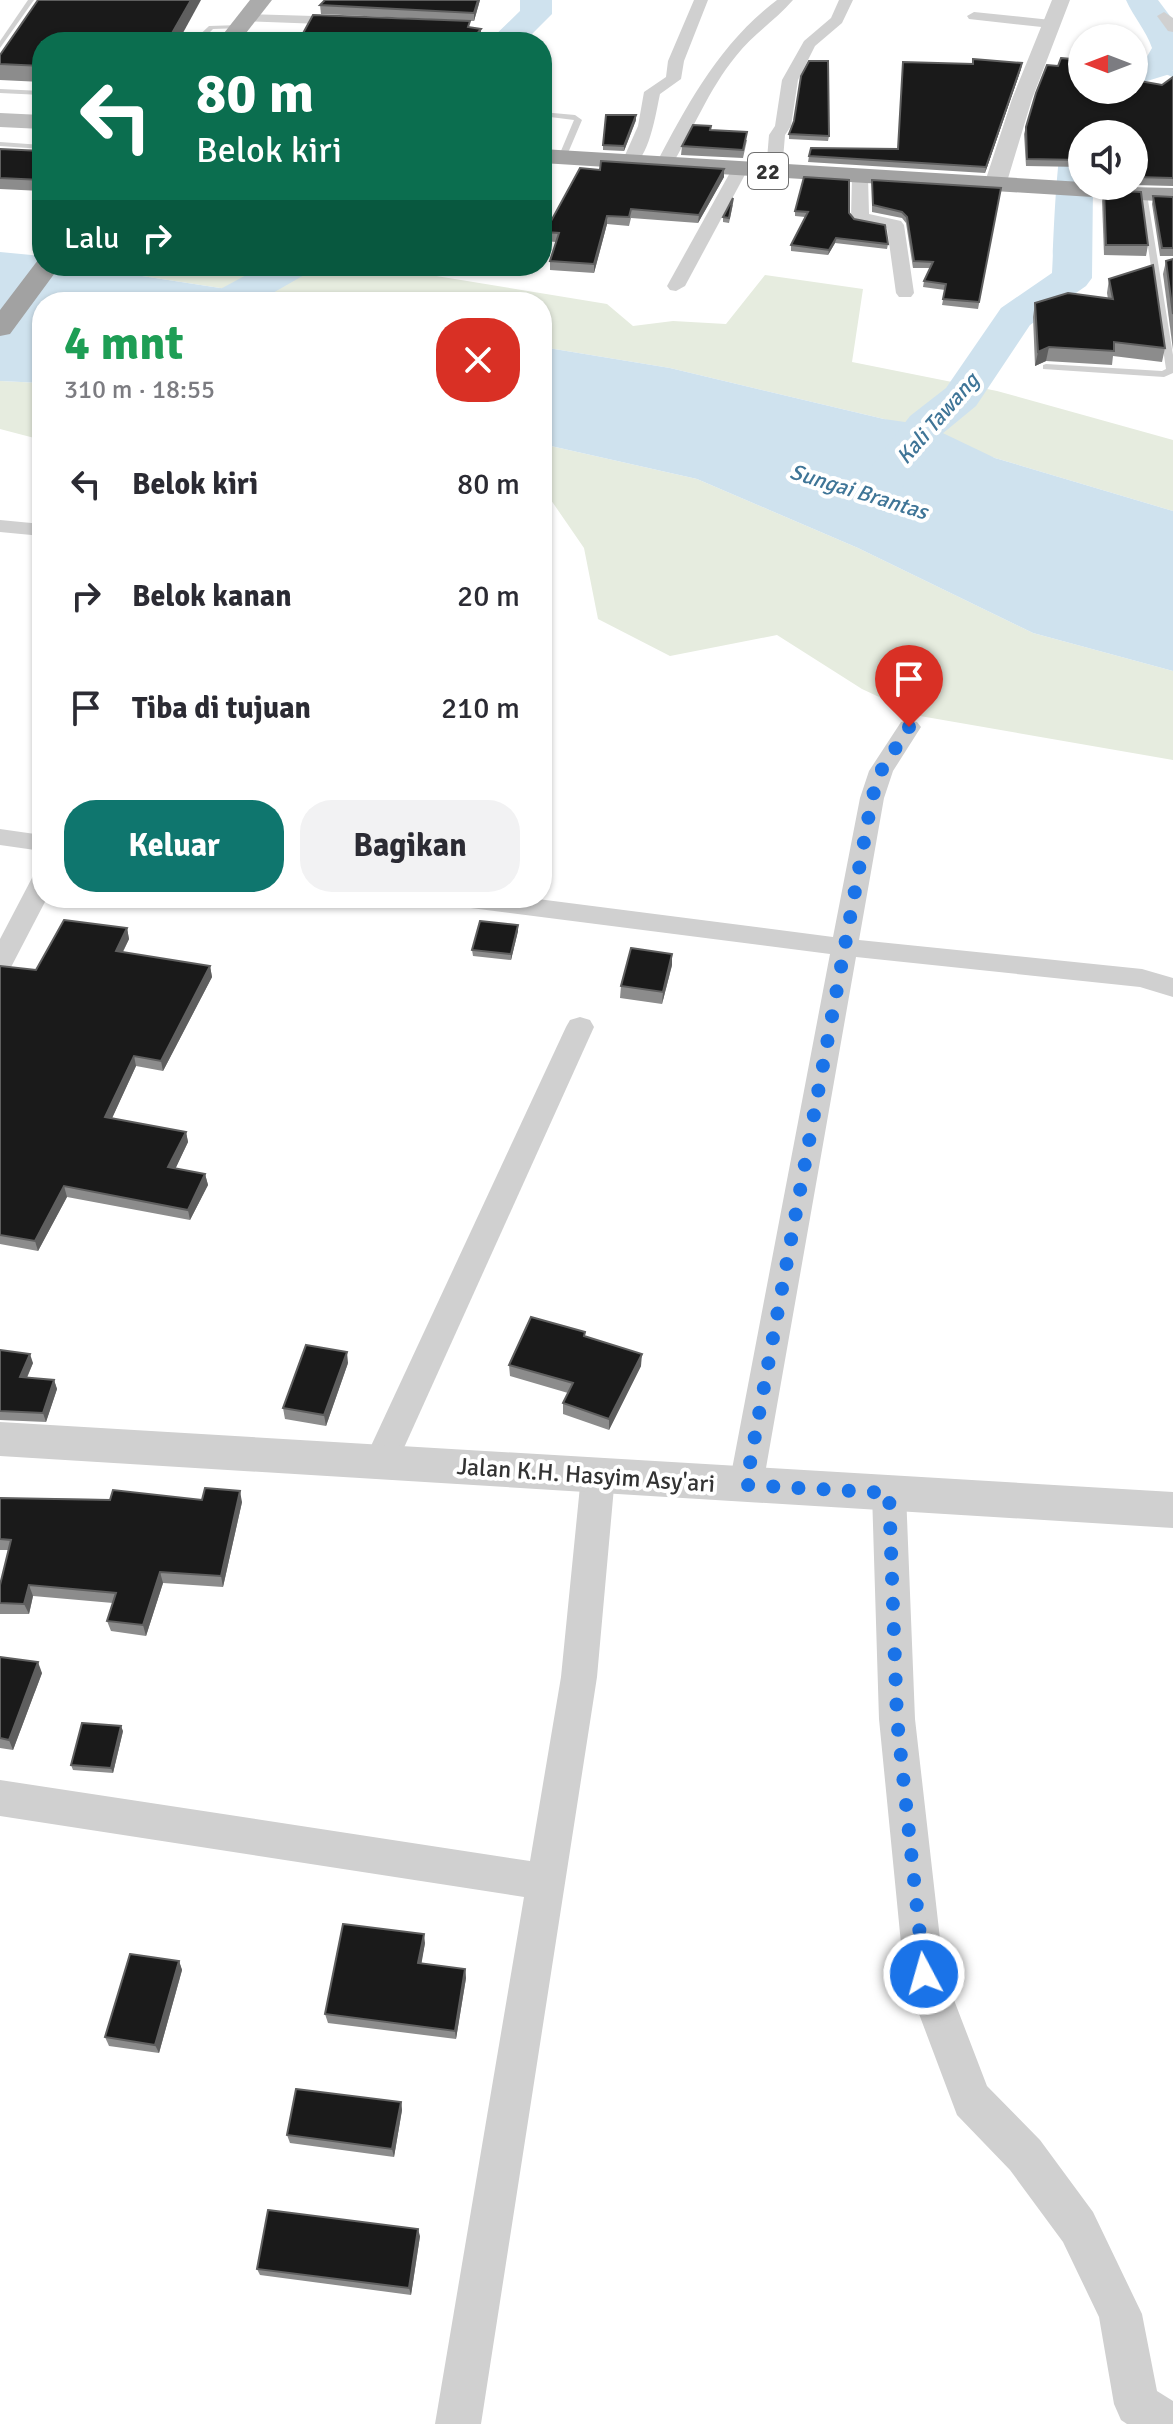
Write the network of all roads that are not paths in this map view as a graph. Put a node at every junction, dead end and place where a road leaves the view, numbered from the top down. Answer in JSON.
{"nodes":[{"id":1,"x":31,"y":0,"type":"edge"},
{"id":2,"x":261,"y":0,"type":"edge"},
{"id":3,"x":701,"y":0,"type":"edge"},
{"id":4,"x":786,"y":0,"type":"edge"},
{"id":5,"x":846,"y":0,"type":"edge"},
{"id":6,"x":1061,"y":0,"type":"edge"},
{"id":7,"x":974,"y":16,"type":"dead end"},
{"id":8,"x":357,"y":21,"type":"edge"},
{"id":9,"x":242,"y":22,"type":"edge"},
{"id":10,"x":1051,"y":24,"type":"junction"},
{"id":11,"x":206,"y":32,"type":"edge"},
{"id":12,"x":0,"y":46,"type":"edge"},
{"id":13,"x":0,"y":91,"type":"edge"},
{"id":14,"x":32,"y":93,"type":"edge"},
{"id":15,"x":552,"y":115,"type":"edge"},
{"id":16,"x":0,"y":120,"type":"edge"},
{"id":17,"x":32,"y":122,"type":"edge"},
{"id":18,"x":0,"y":144,"type":"edge"},
{"id":19,"x":32,"y":146,"type":"edge"},
{"id":20,"x":552,"y":157,"type":"edge"},
{"id":21,"x":630,"y":162,"type":"junction"},
{"id":22,"x":664,"y":164,"type":"junction"},
{"id":23,"x":740,"y":169,"type":"junction"},
{"id":24,"x":774,"y":171,"type":"junction"},
{"id":25,"x":860,"y":177,"type":"junction"},
{"id":26,"x":995,"y":185,"type":"junction"},
{"id":27,"x":1068,"y":190,"type":"edge"},
{"id":28,"x":1148,"y":194,"type":"edge"},
{"id":29,"x":1173,"y":195,"type":"edge"},
{"id":30,"x":1144,"y":200,"type":"edge"},
{"id":31,"x":39,"y":276,"type":"edge"},
{"id":32,"x":676,"y":286,"type":"dead end"},
{"id":33,"x":905,"y":293,"type":"dead end"},
{"id":34,"x":0,"y":328,"type":"edge"},
{"id":35,"x":1046,"y":367,"type":"edge"},
{"id":36,"x":0,"y":526,"type":"edge"},
{"id":37,"x":32,"y":529,"type":"edge"},
{"id":38,"x":909,"y":727,"type":"dead end"},
{"id":39,"x":0,"y":837,"type":"edge"},
{"id":40,"x":32,"y":842,"type":"edge"},
{"id":41,"x":32,"y":902,"type":"edge"},
{"id":42,"x":541,"y":908,"type":"edge"},
{"id":43,"x":844,"y":947,"type":"junction"},
{"id":44,"x":0,"y":965,"type":"edge"},
{"id":45,"x":1173,"y":988,"type":"edge"},
{"id":46,"x":580,"y":1027,"type":"dead end"},
{"id":47,"x":0,"y":1439,"type":"edge"},
{"id":48,"x":381,"y":1461,"type":"junction"},
{"id":49,"x":598,"y":1476,"type":"junction"},
{"id":50,"x":746,"y":1485,"type":"junction"},
{"id":51,"x":889,"y":1493,"type":"junction"},
{"id":52,"x":1173,"y":1510,"type":"edge"},
{"id":53,"x":0,"y":1798,"type":"edge"},
{"id":54,"x":545,"y":1882,"type":"junction"},
{"id":55,"x":1144,"y":2417,"type":"edge"},
{"id":56,"x":458,"y":2424,"type":"edge"}],
"edges":[{"from":1,"to":12,"type":"lane"},
{"from":2,"to":9,"type":"main road"},
{"from":3,"to":21,"type":"street"},
{"from":4,"to":22,"type":"street"},
{"from":5,"to":24,"type":"street"},
{"from":6,"to":10,"type":"street"},
{"from":7,"to":10,"type":"street"},
{"from":8,"to":9,"type":"street"},
{"from":9,"to":11,"type":"lane"},
{"from":10,"to":26,"type":"street"},
{"from":13,"to":14,"type":"lane"},
{"from":15,"to":20,"type":"lane"},
{"from":16,"to":17,"type":"main road"},
{"from":18,"to":19,"type":"lane"},
{"from":20,"to":21,"type":"highway","number":"22"},
{"from":21,"to":22,"type":"highway","number":"22"},
{"from":22,"to":23,"type":"highway","number":"22"},
{"from":23,"to":24,"type":"highway","number":"22"},
{"from":23,"to":32,"type":"street"},
{"from":24,"to":25,"type":"highway","number":"22"},
{"from":25,"to":26,"type":"highway","number":"22"},
{"from":25,"to":33,"type":"street"},
{"from":26,"to":27,"type":"highway","number":"22"},
{"from":28,"to":29,"type":"highway","number":"22"},
{"from":30,"to":35,"type":"lane"},
{"from":31,"to":34,"type":"highway"},
{"from":36,"to":37,"type":"street"},
{"from":38,"to":43,"type":"street"},
{"from":39,"to":40,"type":"street"},
{"from":41,"to":44,"type":"street"},
{"from":42,"to":43,"type":"street"},
{"from":43,"to":45,"type":"street"},
{"from":43,"to":50,"type":"street"},
{"from":46,"to":48,"type":"street"},
{"from":47,"to":48,"type":"street","name":"Jalan K.H. Hasyim Asy'ari"},
{"from":48,"to":49,"type":"street","name":"Jalan K.H. Hasyim Asy'ari"},
{"from":49,"to":50,"type":"street","name":"Jalan K.H. Hasyim Asy'ari"},
{"from":49,"to":54,"type":"street"},
{"from":50,"to":51,"type":"street","name":"Jalan K.H. Hasyim Asy'ari"},
{"from":51,"to":52,"type":"street","name":"Jalan K.H. Hasyim Asy'ari"},
{"from":51,"to":55,"type":"street"},
{"from":53,"to":54,"type":"street"},
{"from":54,"to":56,"type":"street"}]}
